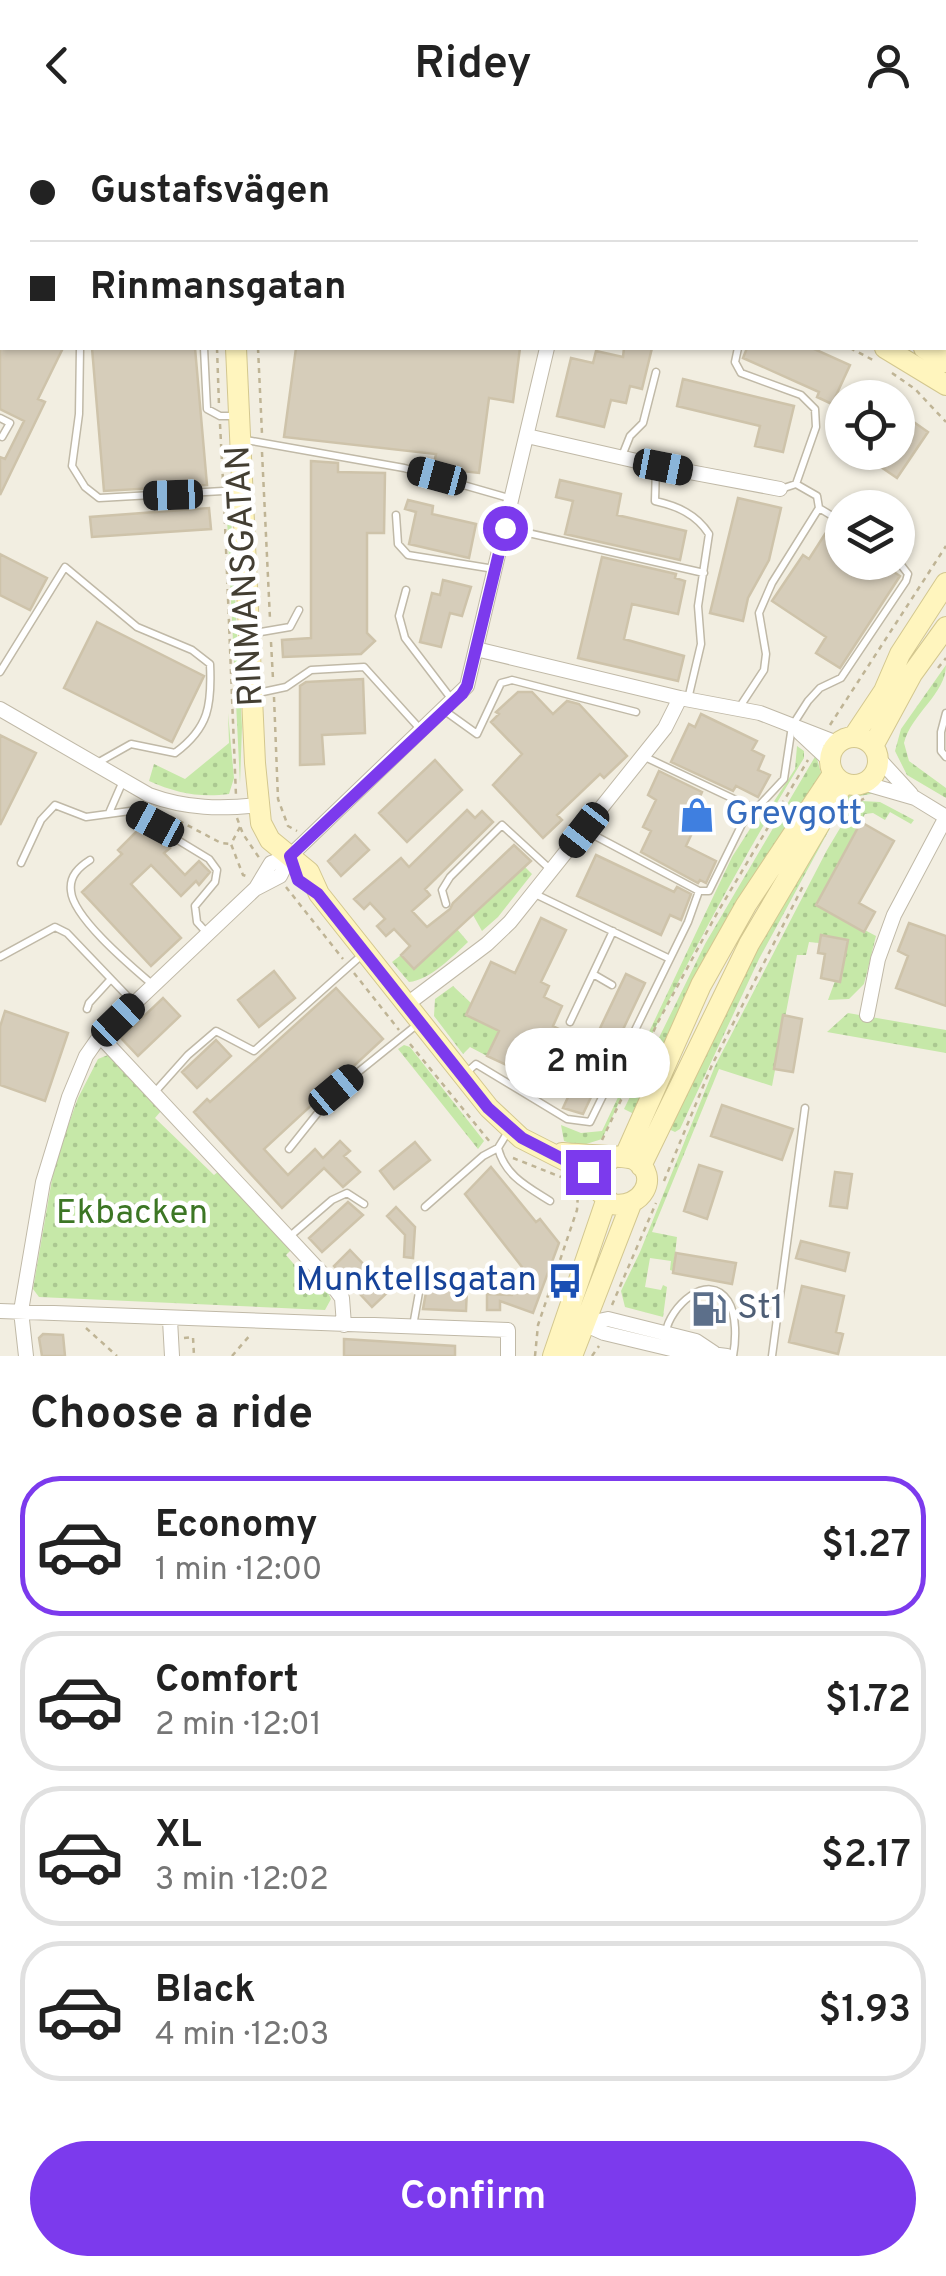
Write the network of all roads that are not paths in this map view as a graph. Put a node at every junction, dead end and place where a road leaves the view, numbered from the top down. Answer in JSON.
{"nodes":[{"id":1,"x":80,"y":350,"type":"edge"},
{"id":2,"x":204,"y":350,"type":"edge"},
{"id":3,"x":236,"y":350,"type":"edge"},
{"id":4,"x":547,"y":350,"type":"edge"},
{"id":5,"x":738,"y":350,"type":"edge"},
{"id":6,"x":888,"y":350,"type":"edge"},
{"id":7,"x":656,"y":372,"type":"dead end"},
{"id":8,"x":946,"y":385,"type":"edge"},
{"id":9,"x":230,"y":416,"type":"junction"},
{"id":10,"x":0,"y":418,"type":"edge"},
{"id":11,"x":527,"y":436,"type":"junction"},
{"id":12,"x":2,"y":437,"type":"dead end"},
{"id":13,"x":240,"y":440,"type":"junction"},
{"id":14,"x":622,"y":458,"type":"junction"},
{"id":15,"x":656,"y":466,"type":"junction"},
{"id":16,"x":796,"y":484,"type":"junction"},
{"id":17,"x":780,"y":489,"type":"joint"},
{"id":18,"x":233,"y":491,"type":"junction"},
{"id":19,"x":512,"y":499,"type":"junction"},
{"id":20,"x":819,"y":508,"type":"junction"},
{"id":21,"x":825,"y":512,"type":"edge"},
{"id":22,"x":396,"y":515,"type":"dead end"},
{"id":23,"x":505,"y":528,"type":"junction"},
{"id":24,"x":495,"y":569,"type":"junction"},
{"id":25,"x":704,"y":573,"type":"junction"},
{"id":26,"x":905,"y":580,"type":"edge"},
{"id":27,"x":946,"y":583,"type":"edge"},
{"id":28,"x":406,"y":590,"type":"dead end"},
{"id":29,"x":299,"y":610,"type":"dead end"},
{"id":30,"x":946,"y":627,"type":"edge"},
{"id":31,"x":249,"y":633,"type":"junction"},
{"id":32,"x":476,"y":649,"type":"junction"},
{"id":33,"x":564,"y":670,"type":"junction"},
{"id":34,"x":0,"y":672,"type":"edge"},
{"id":35,"x":559,"y":693,"type":"junction"},
{"id":36,"x":252,"y":694,"type":"junction"},
{"id":37,"x":684,"y":699,"type":"junction"},
{"id":38,"x":449,"y":706,"type":"junction"},
{"id":39,"x":0,"y":708,"type":"edge"},
{"id":40,"x":738,"y":710,"type":"junction"},
{"id":41,"x":636,"y":712,"type":"dead end"},
{"id":42,"x":946,"y":713,"type":"edge"},
{"id":43,"x":792,"y":726,"type":"junction"},
{"id":44,"x":423,"y":732,"type":"junction"},
{"id":45,"x":643,"y":756,"type":"junction"},
{"id":46,"x":946,"y":757,"type":"edge"},
{"id":47,"x":846,"y":760,"type":"junction"},
{"id":48,"x":96,"y":764,"type":"junction"},
{"id":49,"x":123,"y":780,"type":"junction"},
{"id":50,"x":915,"y":798,"type":"junction"},
{"id":51,"x":260,"y":805,"type":"junction"},
{"id":52,"x":757,"y":810,"type":"junction"},
{"id":53,"x":109,"y":813,"type":"junction"},
{"id":54,"x":946,"y":817,"type":"edge"},
{"id":55,"x":584,"y":830,"type":"junction"},
{"id":56,"x":290,"y":856,"type":"junction"},
{"id":57,"x":90,"y":860,"type":"dead end"},
{"id":58,"x":21,"y":863,"type":"dead end"},
{"id":59,"x":552,"y":870,"type":"junction"},
{"id":60,"x":698,"y":891,"type":"junction"},
{"id":61,"x":534,"y":893,"type":"junction"},
{"id":62,"x":446,"y":904,"type":"dead end"},
{"id":63,"x":613,"y":931,"type":"junction"},
{"id":64,"x":208,"y":934,"type":"junction"},
{"id":65,"x":0,"y":957,"type":"edge"},
{"id":66,"x":668,"y":958,"type":"junction"},
{"id":67,"x":357,"y":960,"type":"junction"},
{"id":68,"x":592,"y":974,"type":"junction"},
{"id":69,"x":110,"y":980,"type":"junction"},
{"id":70,"x":612,"y":985,"type":"dead end"},
{"id":71,"x":154,"y":986,"type":"junction"},
{"id":72,"x":135,"y":1004,"type":"junction"},
{"id":73,"x":88,"y":1009,"type":"dead end"},
{"id":74,"x":866,"y":1016,"type":"dead end"},
{"id":75,"x":410,"y":1021,"type":"junction"},
{"id":76,"x":570,"y":1022,"type":"dead end"},
{"id":77,"x":100,"y":1036,"type":"junction"},
{"id":78,"x":463,"y":1076,"type":"junction"},
{"id":79,"x":153,"y":1094,"type":"junction"},
{"id":80,"x":805,"y":1108,"type":"dead end"},
{"id":81,"x":510,"y":1129,"type":"junction"},
{"id":82,"x":498,"y":1148,"type":"junction"},
{"id":83,"x":290,"y":1149,"type":"dead end"},
{"id":84,"x":548,"y":1151,"type":"junction"},
{"id":85,"x":619,"y":1156,"type":"junction"},
{"id":86,"x":596,"y":1181,"type":"junction"},
{"id":87,"x":550,"y":1201,"type":"dead end"},
{"id":88,"x":606,"y":1202,"type":"junction"},
{"id":89,"x":364,"y":1204,"type":"dead end"},
{"id":90,"x":630,"y":1204,"type":"junction"},
{"id":91,"x":425,"y":1207,"type":"dead end"},
{"id":92,"x":288,"y":1238,"type":"junction"},
{"id":93,"x":464,"y":1276,"type":"dead end"},
{"id":94,"x":0,"y":1311,"type":"edge"},
{"id":95,"x":21,"y":1311,"type":"junction"},
{"id":96,"x":170,"y":1320,"type":"junction"},
{"id":97,"x":576,"y":1321,"type":"junction"},
{"id":98,"x":344,"y":1325,"type":"junction"},
{"id":99,"x":413,"y":1327,"type":"junction"},
{"id":100,"x":666,"y":1333,"type":"junction"},
{"id":101,"x":651,"y":1350,"type":"edge"},
{"id":102,"x":670,"y":1353,"type":"edge"},
{"id":103,"x":725,"y":1355,"type":"edge"},
{"id":104,"x":26,"y":1356,"type":"edge"},
{"id":105,"x":172,"y":1356,"type":"edge"},
{"id":106,"x":508,"y":1356,"type":"edge"},
{"id":107,"x":553,"y":1356,"type":"edge"},
{"id":108,"x":572,"y":1356,"type":"edge"},
{"id":109,"x":772,"y":1356,"type":"edge"}],
"edges":[{"from":1,"to":18,"type":"lane"},
{"from":2,"to":9,"type":"lane"},
{"from":3,"to":9,"type":"main road","name":"RINMANSGATAN"},
{"from":4,"to":11,"type":"street"},
{"from":5,"to":16,"type":"lane"},
{"from":6,"to":8,"type":"main road"},
{"from":7,"to":14,"type":"lane"},
{"from":9,"to":13,"type":"main road","name":"RINMANSGATAN"},
{"from":10,"to":12,"type":"lane"},
{"from":11,"to":14,"type":"street"},
{"from":11,"to":19,"type":"street"},
{"from":13,"to":18,"type":"main road","name":"RINMANSGATAN"},
{"from":13,"to":19,"type":"lane"},
{"from":14,"to":15,"type":"street"},
{"from":15,"to":17,"type":"street"},
{"from":15,"to":25,"type":"lane"},
{"from":16,"to":17,"type":"lane"},
{"from":16,"to":20,"type":"lane"},
{"from":18,"to":31,"type":"main road","name":"RINMANSGATAN"},
{"from":19,"to":23,"type":"street"},
{"from":20,"to":21,"type":"lane"},
{"from":20,"to":40,"type":"lane"},
{"from":22,"to":24,"type":"lane"},
{"from":23,"to":24,"type":"street"},
{"from":23,"to":25,"type":"lane"},
{"from":24,"to":32,"type":"street"},
{"from":25,"to":37,"type":"lane"},
{"from":26,"to":43,"type":"lane"},
{"from":27,"to":47,"type":"main road"},
{"from":28,"to":38,"type":"lane"},
{"from":29,"to":31,"type":"lane"},
{"from":30,"to":47,"type":"main road"},
{"from":31,"to":36,"type":"main road","name":"RINMANSGATAN"},
{"from":32,"to":33,"type":"street"},
{"from":32,"to":38,"type":"street"},
{"from":33,"to":35,"type":"lane"},
{"from":33,"to":37,"type":"street"},
{"from":34,"to":48,"type":"lane"},
{"from":35,"to":38,"type":"lane"},
{"from":35,"to":41,"type":"lane"},
{"from":36,"to":44,"type":"lane"},
{"from":36,"to":51,"type":"main road","name":"RINMANSGATAN"},
{"from":37,"to":40,"type":"street"},
{"from":37,"to":45,"type":"street"},
{"from":38,"to":44,"type":"street"},
{"from":39,"to":48,"type":"street"},
{"from":40,"to":43,"type":"street"},
{"from":42,"to":46,"type":"lane"},
{"from":43,"to":47,"type":"street"},
{"from":43,"to":52,"type":"lane"},
{"from":44,"to":56,"type":"street"},
{"from":45,"to":52,"type":"lane"},
{"from":45,"to":55,"type":"street"},
{"from":47,"to":50,"type":"street"},
{"from":47,"to":50,"type":"street"},
{"from":47,"to":85,"type":"main road"},
{"from":48,"to":49,"type":"street"},
{"from":49,"to":51,"type":"street"},
{"from":49,"to":53,"type":"lane"},
{"from":50,"to":54,"type":"street"},
{"from":51,"to":56,"type":"main road","name":"RINMANSGATAN"},
{"from":51,"to":56,"type":"main road","name":"RINMANSGATAN"},
{"from":52,"to":60,"type":"lane"},
{"from":53,"to":58,"type":"lane"},
{"from":53,"to":64,"type":"lane"},
{"from":54,"to":74,"type":"street"},
{"from":55,"to":59,"type":"street"},
{"from":55,"to":60,"type":"lane"},
{"from":56,"to":64,"type":"street"},
{"from":56,"to":67,"type":"main road","name":"RINMANSGATAN"},
{"from":57,"to":71,"type":"lane"},
{"from":59,"to":61,"type":"street"},
{"from":59,"to":62,"type":"lane"},
{"from":60,"to":66,"type":"lane"},
{"from":61,"to":63,"type":"lane"},
{"from":61,"to":75,"type":"street"},
{"from":63,"to":66,"type":"lane"},
{"from":63,"to":68,"type":"lane"},
{"from":64,"to":71,"type":"street"},
{"from":65,"to":69,"type":"lane"},
{"from":66,"to":78,"type":"lane"},
{"from":67,"to":75,"type":"main road","name":"RINMANSGATAN"},
{"from":67,"to":79,"type":"lane"},
{"from":68,"to":70,"type":"lane"},
{"from":68,"to":76,"type":"lane"},
{"from":69,"to":72,"type":"lane"},
{"from":69,"to":73,"type":"lane"},
{"from":71,"to":72,"type":"street"},
{"from":72,"to":77,"type":"street"},
{"from":75,"to":78,"type":"main road","name":"RINMANSGATAN"},
{"from":75,"to":83,"type":"lane"},
{"from":77,"to":79,"type":"street"},
{"from":77,"to":95,"type":"street"},
{"from":78,"to":81,"type":"main road","name":"RINMANSGATAN"},
{"from":79,"to":92,"type":"street"},
{"from":80,"to":109,"type":"lane"},
{"from":81,"to":82,"type":"lane"},
{"from":81,"to":84,"type":"main road","name":"RINMANSGATAN"},
{"from":82,"to":87,"type":"lane"},
{"from":82,"to":91,"type":"lane"},
{"from":84,"to":85,"type":"main road","name":"RINMANSGATAN"},
{"from":84,"to":86,"type":"main road","name":"RINMANSGATAN"},
{"from":85,"to":86,"type":"main road"},
{"from":85,"to":90,"type":"main road"},
{"from":86,"to":88,"type":"main road"},
{"from":88,"to":90,"type":"main road"},
{"from":88,"to":97,"type":"main road"},
{"from":89,"to":92,"type":"lane"},
{"from":90,"to":97,"type":"main road"},
{"from":92,"to":98,"type":"street"},
{"from":93,"to":99,"type":"lane"},
{"from":94,"to":95,"type":"street"},
{"from":95,"to":96,"type":"street"},
{"from":95,"to":104,"type":"street"},
{"from":96,"to":98,"type":"street"},
{"from":96,"to":105,"type":"street"},
{"from":97,"to":107,"type":"main road"},
{"from":97,"to":108,"type":"main road"},
{"from":98,"to":99,"type":"street"},
{"from":99,"to":106,"type":"street"},
{"from":100,"to":101,"type":"street"},
{"from":100,"to":102,"type":"street"},
{"from":100,"to":103,"type":"street"},
{"from":100,"to":103,"type":"lane"},
{"from":101,"to":102,"type":"street"},
{"from":102,"to":103,"type":"street"}]}
